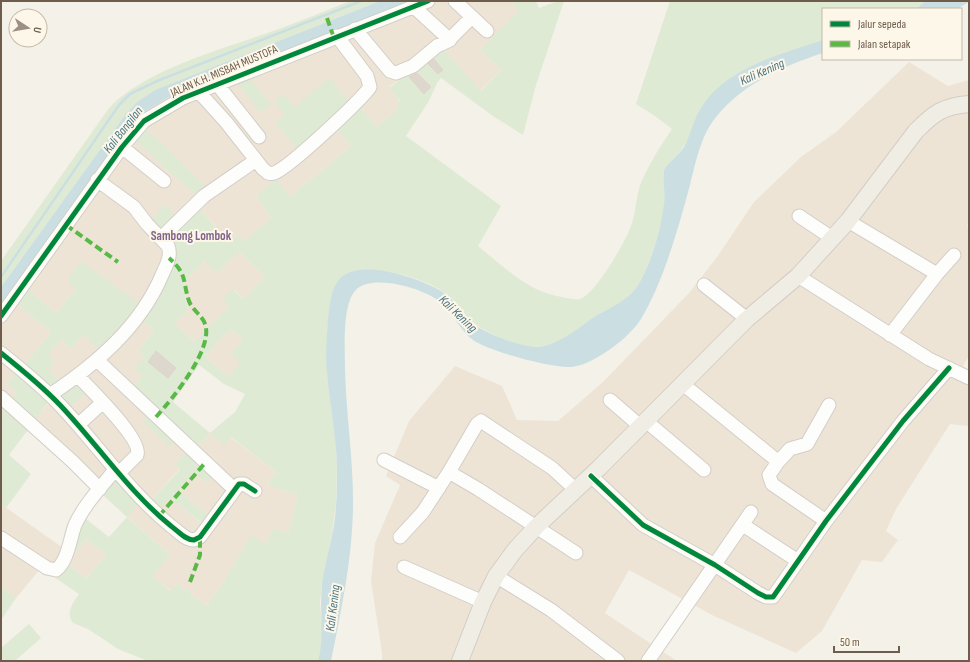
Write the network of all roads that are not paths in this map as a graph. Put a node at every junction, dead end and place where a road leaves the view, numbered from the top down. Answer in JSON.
{"nodes":[{"id":1,"x":428,"y":1,"type":"edge"},
{"id":2,"x":455,"y":1,"type":"edge"},
{"id":3,"x":414,"y":7,"type":"junction"},
{"id":4,"x":472,"y":17,"type":"junction"},
{"id":5,"x":355,"y":29,"type":"junction"},
{"id":6,"x":487,"y":31,"type":"dead end"},
{"id":7,"x":337,"y":36,"type":"junction"},
{"id":8,"x":450,"y":40,"type":"junction"},
{"id":9,"x":217,"y":84,"type":"junction"},
{"id":10,"x":198,"y":91,"type":"junction"},
{"id":11,"x":969,"y":104,"type":"edge"},
{"id":12,"x":258,"y":137,"type":"dead end"},
{"id":13,"x":122,"y":147,"type":"junction"},
{"id":14,"x":256,"y":160,"type":"junction"},
{"id":15,"x":97,"y":180,"type":"junction"},
{"id":16,"x":164,"y":181,"type":"dead end"},
{"id":17,"x":799,"y":216,"type":"dead end"},
{"id":18,"x":848,"y":221,"type":"junction"},
{"id":19,"x":161,"y":238,"type":"junction"},
{"id":20,"x":832,"y":238,"type":"junction"},
{"id":21,"x":954,"y":255,"type":"dead end"},
{"id":22,"x":937,"y":274,"type":"junction"},
{"id":23,"x":798,"y":276,"type":"junction"},
{"id":24,"x":704,"y":285,"type":"dead end"},
{"id":25,"x":1,"y":316,"type":"edge"},
{"id":26,"x":747,"y":319,"type":"junction"},
{"id":27,"x":890,"y":335,"type":"junction"},
{"id":28,"x":1,"y":353,"type":"edge"},
{"id":29,"x":98,"y":361,"type":"junction"},
{"id":30,"x":949,"y":368,"type":"junction"},
{"id":31,"x":78,"y":376,"type":"junction"},
{"id":32,"x":969,"y":378,"type":"edge"},
{"id":33,"x":684,"y":385,"type":"junction"},
{"id":34,"x":50,"y":395,"type":"junction"},
{"id":35,"x":1,"y":397,"type":"edge"},
{"id":36,"x":610,"y":400,"type":"dead end"},
{"id":37,"x":102,"y":403,"type":"junction"},
{"id":38,"x":829,"y":406,"type":"dead end"},
{"id":39,"x":643,"y":423,"type":"junction"},
{"id":40,"x":78,"y":425,"type":"junction"},
{"id":41,"x":384,"y":460,"type":"dead end"},
{"id":42,"x":778,"y":462,"type":"junction"},
{"id":43,"x":704,"y":470,"type":"dead end"},
{"id":44,"x":116,"y":472,"type":"junction"},
{"id":45,"x":449,"y":472,"type":"junction"},
{"id":46,"x":591,"y":476,"type":"junction"},
{"id":47,"x":439,"y":488,"type":"junction"},
{"id":48,"x":100,"y":489,"type":"junction"},
{"id":49,"x":234,"y":489,"type":"junction"},
{"id":50,"x":576,"y":490,"type":"junction"},
{"id":51,"x":255,"y":491,"type":"dead end"},
{"id":52,"x":751,"y":512,"type":"dead end"},
{"id":53,"x":826,"y":521,"type":"junction"},
{"id":54,"x":743,"y":525,"type":"junction"},
{"id":55,"x":536,"y":527,"type":"junction"},
{"id":56,"x":400,"y":537,"type":"dead end"},
{"id":57,"x":1,"y":538,"type":"edge"},
{"id":58,"x":576,"y":553,"type":"dead end"},
{"id":59,"x":798,"y":561,"type":"junction"},
{"id":60,"x":715,"y":565,"type":"junction"},
{"id":61,"x":404,"y":567,"type":"dead end"},
{"id":62,"x":496,"y":576,"type":"junction"},
{"id":63,"x":483,"y":602,"type":"junction"},
{"id":64,"x":460,"y":661,"type":"edge"},
{"id":65,"x":618,"y":661,"type":"edge"},
{"id":66,"x":648,"y":661,"type":"edge"}],
"edges":[{"from":1,"to":3,"type":"street","name":"JALAN K.H. MISBAH MUSTOFA"},
{"from":2,"to":4,"type":"street"},
{"from":3,"to":5,"type":"street","name":"JALAN K.H. MISBAH MUSTOFA"},
{"from":3,"to":8,"type":"street"},
{"from":4,"to":6,"type":"street"},
{"from":4,"to":8,"type":"street"},
{"from":5,"to":7,"type":"street","name":"JALAN K.H. MISBAH MUSTOFA"},
{"from":5,"to":8,"type":"street"},
{"from":7,"to":9,"type":"street","name":"JALAN K.H. MISBAH MUSTOFA"},
{"from":7,"to":14,"type":"street"},
{"from":9,"to":10,"type":"street","name":"JALAN K.H. MISBAH MUSTOFA"},
{"from":9,"to":12,"type":"street"},
{"from":10,"to":13,"type":"street","name":"JALAN K.H. MISBAH MUSTOFA"},
{"from":10,"to":14,"type":"street"},
{"from":11,"to":18,"type":"main road"},
{"from":13,"to":15,"type":"street","name":"JALAN K.H. MISBAH MUSTOFA"},
{"from":13,"to":16,"type":"street"},
{"from":14,"to":19,"type":"street"},
{"from":15,"to":19,"type":"street"},
{"from":15,"to":25,"type":"street","name":"JALAN K.H. MISBAH MUSTOFA"},
{"from":17,"to":20,"type":"street"},
{"from":18,"to":20,"type":"main road"},
{"from":18,"to":22,"type":"street"},
{"from":19,"to":29,"type":"street"},
{"from":20,"to":23,"type":"main road"},
{"from":21,"to":22,"type":"street"},
{"from":22,"to":27,"type":"street"},
{"from":23,"to":26,"type":"main road"},
{"from":23,"to":27,"type":"street"},
{"from":24,"to":26,"type":"street"},
{"from":26,"to":33,"type":"main road"},
{"from":27,"to":30,"type":"street"},
{"from":28,"to":34,"type":"street"},
{"from":29,"to":31,"type":"street"},
{"from":29,"to":49,"type":"street"},
{"from":30,"to":32,"type":"street"},
{"from":30,"to":53,"type":"street"},
{"from":31,"to":34,"type":"street"},
{"from":31,"to":37,"type":"street"},
{"from":33,"to":39,"type":"main road"},
{"from":33,"to":42,"type":"street"},
{"from":34,"to":40,"type":"street"},
{"from":35,"to":48,"type":"street"},
{"from":36,"to":39,"type":"street"},
{"from":37,"to":40,"type":"street"},
{"from":37,"to":44,"type":"street"},
{"from":38,"to":42,"type":"street"},
{"from":39,"to":43,"type":"street"},
{"from":39,"to":46,"type":"main road"},
{"from":40,"to":44,"type":"street"},
{"from":41,"to":47,"type":"street"},
{"from":42,"to":53,"type":"street"},
{"from":44,"to":48,"type":"street"},
{"from":44,"to":49,"type":"street"},
{"from":45,"to":47,"type":"street"},
{"from":45,"to":50,"type":"street"},
{"from":45,"to":55,"type":"street"},
{"from":46,"to":50,"type":"main road"},
{"from":46,"to":60,"type":"street"},
{"from":47,"to":56,"type":"street"},
{"from":48,"to":57,"type":"street"},
{"from":49,"to":51,"type":"street"},
{"from":50,"to":55,"type":"main road"},
{"from":52,"to":54,"type":"street"},
{"from":53,"to":59,"type":"street"},
{"from":54,"to":59,"type":"street"},
{"from":54,"to":60,"type":"street"},
{"from":55,"to":58,"type":"street"},
{"from":55,"to":62,"type":"main road"},
{"from":59,"to":60,"type":"street"},
{"from":60,"to":66,"type":"street"},
{"from":61,"to":63,"type":"street"},
{"from":62,"to":63,"type":"main road"},
{"from":62,"to":65,"type":"street"},
{"from":63,"to":64,"type":"main road"}]}
